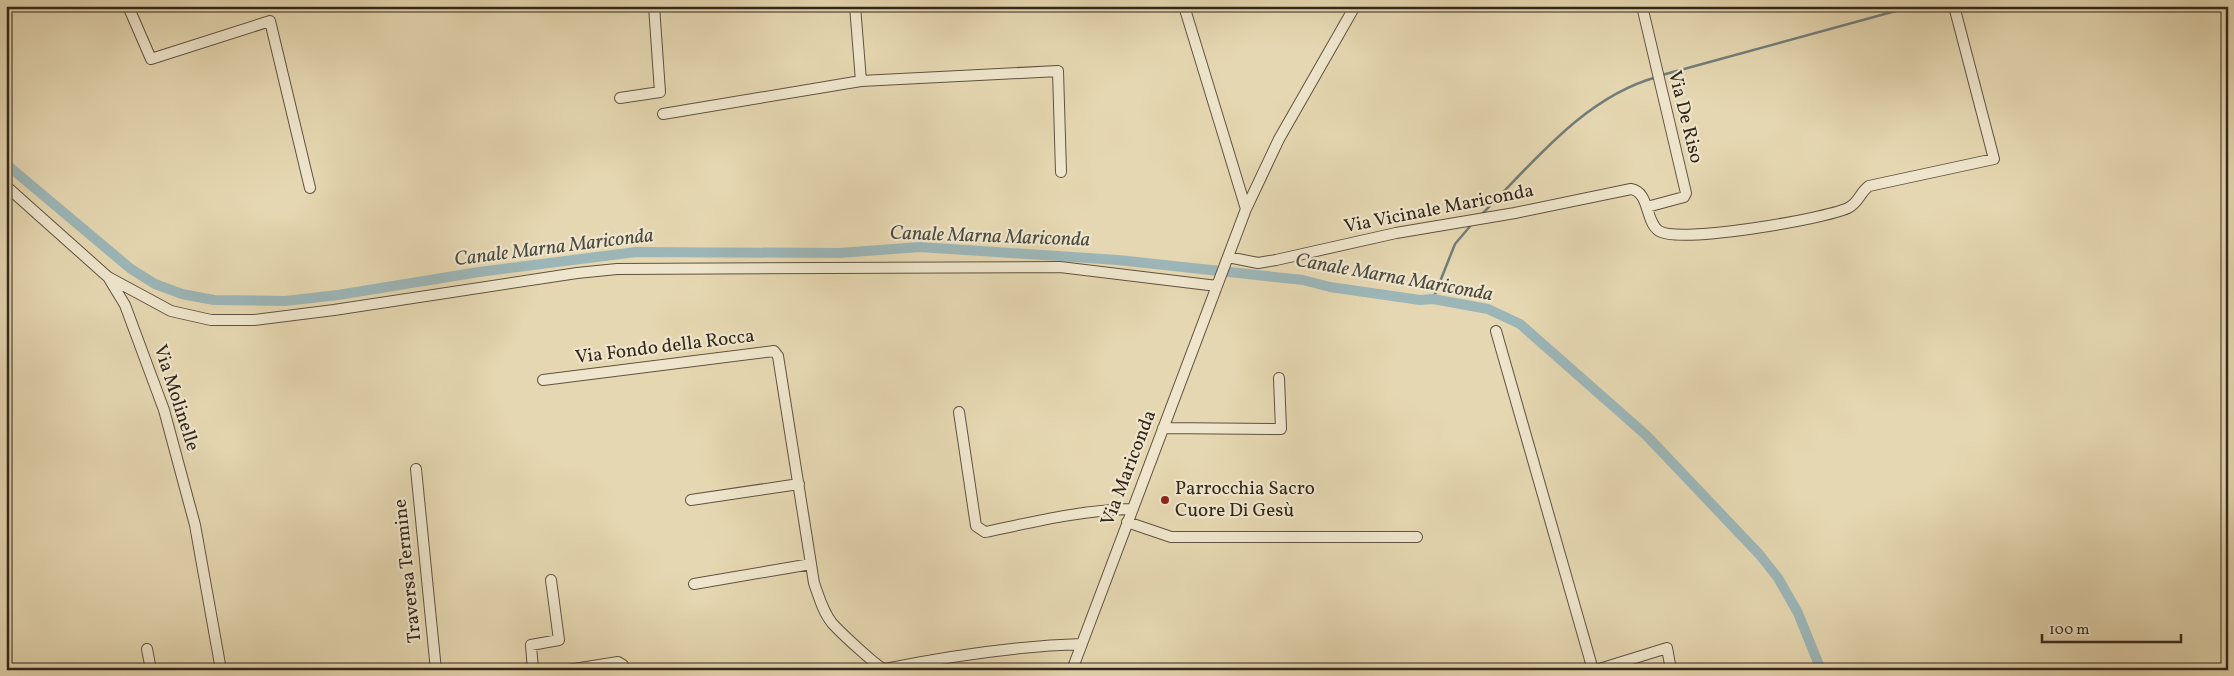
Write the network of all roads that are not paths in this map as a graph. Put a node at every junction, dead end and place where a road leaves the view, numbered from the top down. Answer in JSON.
{"nodes":[{"id":1,"x":128,"y":6,"type":"edge"},
{"id":2,"x":654,"y":6,"type":"edge"},
{"id":3,"x":855,"y":6,"type":"edge"},
{"id":4,"x":1184,"y":6,"type":"edge"},
{"id":5,"x":1355,"y":6,"type":"edge"},
{"id":6,"x":1642,"y":6,"type":"edge"},
{"id":7,"x":1954,"y":6,"type":"edge"},
{"id":8,"x":861,"y":81,"type":"junction"},
{"id":9,"x":620,"y":98,"type":"dead end"},
{"id":10,"x":663,"y":114,"type":"dead end"},
{"id":11,"x":1061,"y":172,"type":"dead end"},
{"id":12,"x":6,"y":186,"type":"edge"},
{"id":13,"x":310,"y":188,"type":"dead end"},
{"id":14,"x":1647,"y":207,"type":"junction"},
{"id":15,"x":1246,"y":209,"type":"junction"},
{"id":16,"x":1227,"y":261,"type":"junction"},
{"id":17,"x":108,"y":276,"type":"junction"},
{"id":18,"x":1219,"y":282,"type":"junction"},
{"id":19,"x":1496,"y":331,"type":"dead end"},
{"id":20,"x":1279,"y":378,"type":"dead end"},
{"id":21,"x":543,"y":380,"type":"dead end"},
{"id":22,"x":959,"y":412,"type":"dead end"},
{"id":23,"x":1163,"y":428,"type":"junction"},
{"id":24,"x":416,"y":469,"type":"dead end"},
{"id":25,"x":799,"y":484,"type":"junction"},
{"id":26,"x":691,"y":500,"type":"dead end"},
{"id":27,"x":1132,"y":510,"type":"junction"},
{"id":28,"x":1127,"y":522,"type":"junction"},
{"id":29,"x":1417,"y":537,"type":"dead end"},
{"id":30,"x":812,"y":564,"type":"junction"},
{"id":31,"x":552,"y":580,"type":"dead end"},
{"id":32,"x":694,"y":584,"type":"dead end"},
{"id":33,"x":1082,"y":644,"type":"junction"},
{"id":34,"x":147,"y":649,"type":"dead end"},
{"id":35,"x":886,"y":669,"type":"edge"},
{"id":36,"x":151,"y":670,"type":"edge"},
{"id":37,"x":221,"y":670,"type":"edge"},
{"id":38,"x":436,"y":670,"type":"edge"},
{"id":39,"x":533,"y":670,"type":"edge"},
{"id":40,"x":568,"y":670,"type":"edge"},
{"id":41,"x":624,"y":670,"type":"edge"},
{"id":42,"x":1072,"y":670,"type":"edge"},
{"id":43,"x":1594,"y":670,"type":"edge"},
{"id":44,"x":1671,"y":670,"type":"edge"}],
"edges":[{"from":1,"to":13,"type":"street"},
{"from":2,"to":9,"type":"street"},
{"from":3,"to":8,"type":"street"},
{"from":4,"to":15,"type":"street"},
{"from":5,"to":15,"type":"street","name":"Via Mariconda"},
{"from":6,"to":14,"type":"street","name":"Via De Riso"},
{"from":7,"to":14,"type":"street"},
{"from":8,"to":10,"type":"street"},
{"from":8,"to":11,"type":"street"},
{"from":12,"to":17,"type":"street","name":"Via Molinelle"},
{"from":14,"to":16,"type":"street","name":"Via Vicinale Mariconda"},
{"from":15,"to":16,"type":"street","name":"Via Mariconda"},
{"from":16,"to":18,"type":"street","name":"Via Mariconda"},
{"from":17,"to":18,"type":"street"},
{"from":17,"to":37,"type":"street","name":"Via Molinelle"},
{"from":18,"to":23,"type":"street","name":"Via Mariconda"},
{"from":19,"to":43,"type":"street"},
{"from":20,"to":23,"type":"street"},
{"from":21,"to":25,"type":"street","name":"Via Fondo della Rocca"},
{"from":22,"to":27,"type":"street"},
{"from":23,"to":27,"type":"street","name":"Via Mariconda"},
{"from":24,"to":38,"type":"street","name":"Traversa Termine"},
{"from":25,"to":26,"type":"street"},
{"from":25,"to":30,"type":"street","name":"Via Fondo della Rocca"},
{"from":27,"to":28,"type":"street","name":"Via Mariconda"},
{"from":28,"to":29,"type":"street"},
{"from":28,"to":33,"type":"street","name":"Via Mariconda"},
{"from":30,"to":32,"type":"street"},
{"from":30,"to":35,"type":"street","name":"Via Fondo della Rocca"},
{"from":31,"to":39,"type":"street"},
{"from":33,"to":35,"type":"street","name":"Via Fondo della Rocca"},
{"from":33,"to":42,"type":"street","name":"Via Mariconda"},
{"from":34,"to":36,"type":"street"},
{"from":40,"to":41,"type":"street"},
{"from":43,"to":44,"type":"street"}]}
